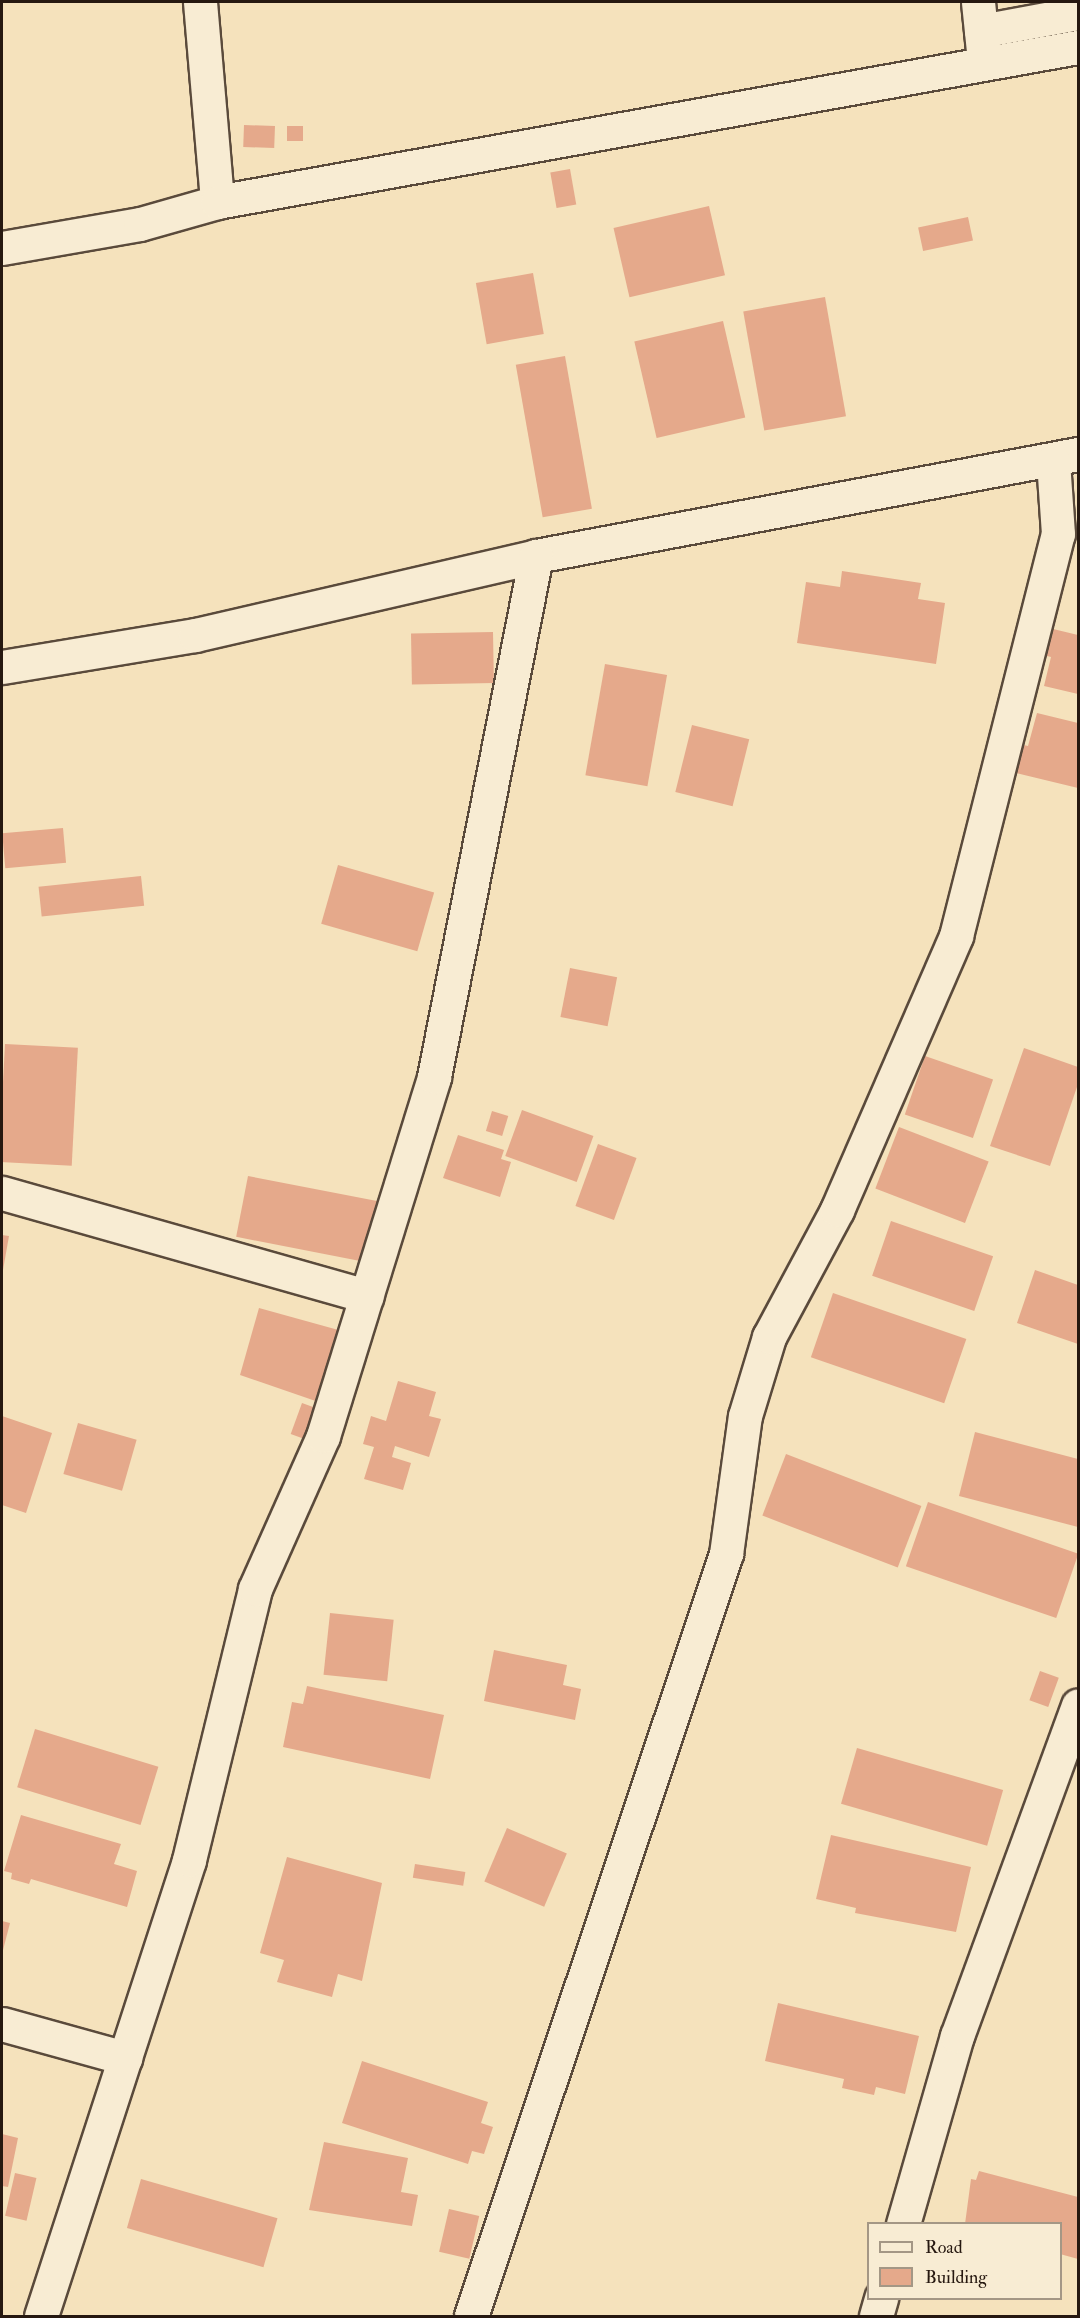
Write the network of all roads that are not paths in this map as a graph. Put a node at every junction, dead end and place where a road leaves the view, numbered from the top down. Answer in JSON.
{"nodes":[{"id":1,"x":200,"y":2,"type":"edge"},
{"id":2,"x":1078,"y":14,"type":"edge"},
{"id":3,"x":980,"y":16,"type":"edge"},
{"id":4,"x":1078,"y":47,"type":"edge"},
{"id":5,"x":984,"y":65,"type":"junction"},
{"id":6,"x":217,"y":202,"type":"junction"},
{"id":7,"x":2,"y":248,"type":"edge"},
{"id":8,"x":1066,"y":458,"type":"edge"},
{"id":9,"x":536,"y":556,"type":"junction"},
{"id":10,"x":2,"y":667,"type":"edge"},
{"id":11,"x":2,"y":1193,"type":"edge"},
{"id":12,"x":367,"y":1296,"type":"junction"},
{"id":13,"x":1078,"y":1705,"type":"edge"},
{"id":14,"x":2,"y":2024,"type":"edge"},
{"id":15,"x":125,"y":2058,"type":"junction"},
{"id":16,"x":903,"y":2222,"type":"edge"},
{"id":17,"x":880,"y":2300,"type":"edge"},
{"id":18,"x":42,"y":2316,"type":"edge"},
{"id":19,"x":471,"y":2316,"type":"edge"},
{"id":20,"x":876,"y":2316,"type":"edge"}],
"edges":[{"from":1,"to":6,"type":"street"},
{"from":2,"to":3,"type":"street"},
{"from":3,"to":5,"type":"street"},
{"from":4,"to":5,"type":"street"},
{"from":5,"to":6,"type":"street"},
{"from":6,"to":7,"type":"street"},
{"from":8,"to":9,"type":"street"},
{"from":8,"to":19,"type":"street"},
{"from":9,"to":10,"type":"street"},
{"from":9,"to":12,"type":"street"},
{"from":11,"to":12,"type":"street"},
{"from":12,"to":15,"type":"street"},
{"from":13,"to":16,"type":"street"},
{"from":14,"to":15,"type":"street"},
{"from":15,"to":18,"type":"street"},
{"from":17,"to":20,"type":"street"}]}
